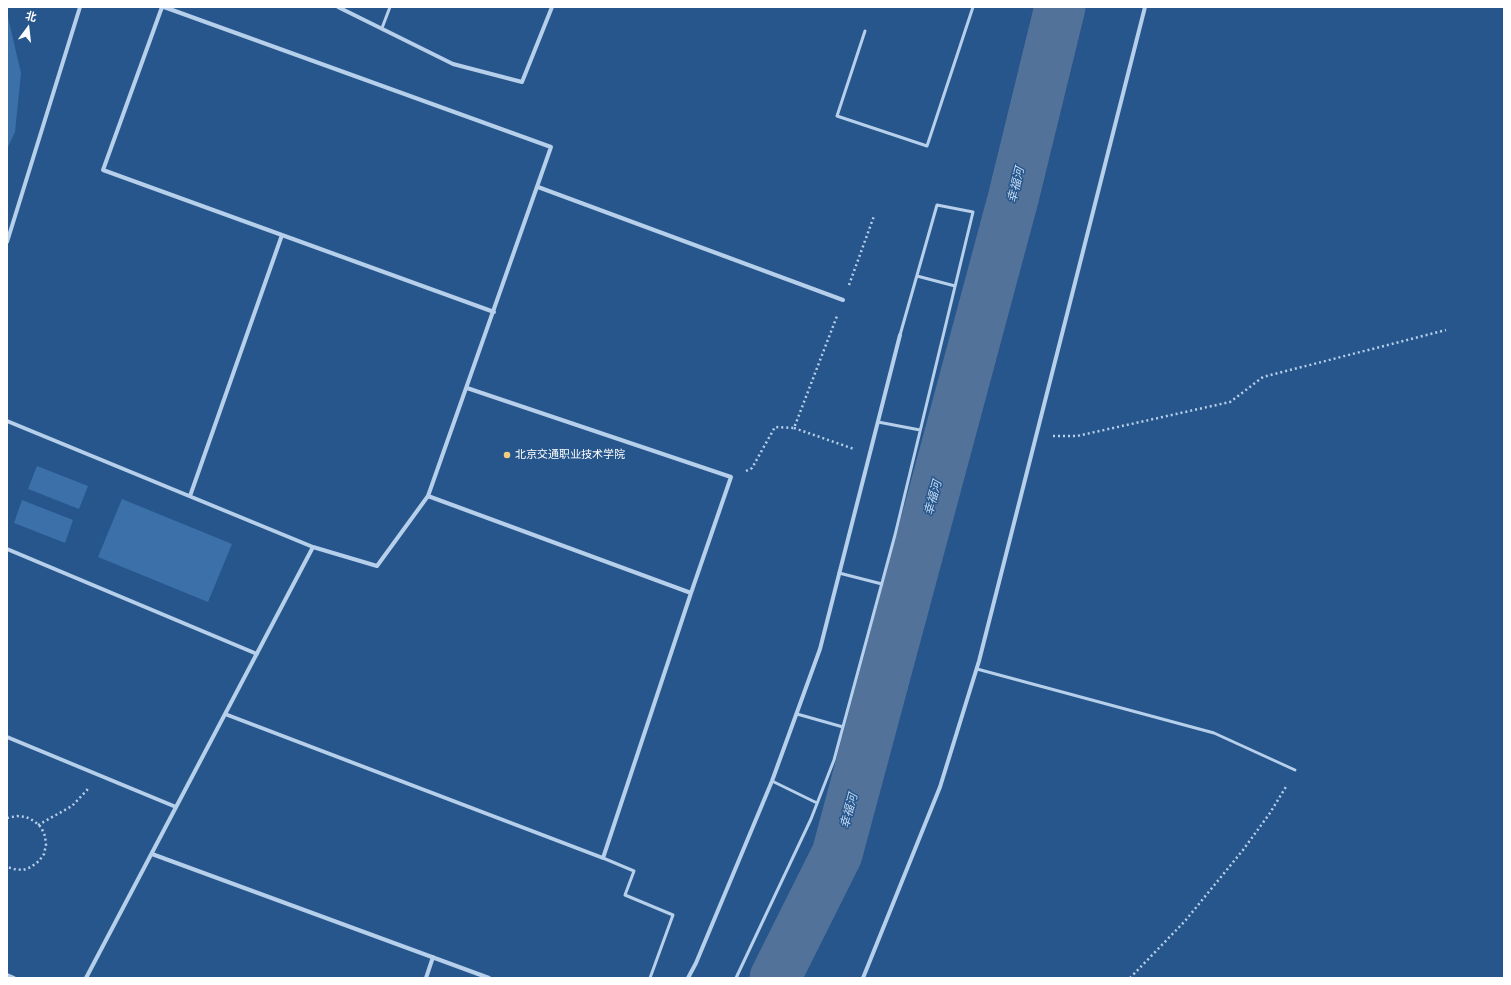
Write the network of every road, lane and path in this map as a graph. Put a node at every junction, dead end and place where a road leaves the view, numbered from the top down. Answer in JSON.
{"nodes":[{"id":1,"x":80,"y":7,"type":"edge"},
{"id":2,"x":163,"y":7,"type":"edge"},
{"id":3,"x":338,"y":7,"type":"edge"},
{"id":4,"x":390,"y":7,"type":"edge"},
{"id":5,"x":552,"y":7,"type":"edge"},
{"id":6,"x":973,"y":7,"type":"edge"},
{"id":7,"x":1144,"y":7,"type":"edge"},
{"id":8,"x":382,"y":28,"type":"junction"},
{"id":9,"x":865,"y":31,"type":"dead end"},
{"id":10,"x":538,"y":187,"type":"junction"},
{"id":11,"x":874,"y":216,"type":"dead end"},
{"id":12,"x":282,"y":235,"type":"junction"},
{"id":13,"x":7,"y":242,"type":"edge"},
{"id":14,"x":917,"y":276,"type":"junction"},
{"id":15,"x":955,"y":286,"type":"junction"},
{"id":16,"x":843,"y":300,"type":"junction"},
{"id":17,"x":494,"y":312,"type":"junction"},
{"id":18,"x":1446,"y":330,"type":"dead end"},
{"id":19,"x":900,"y":335,"type":"joint"},
{"id":20,"x":467,"y":388,"type":"junction"},
{"id":21,"x":7,"y":421,"type":"edge"},
{"id":22,"x":878,"y":422,"type":"junction"},
{"id":23,"x":794,"y":428,"type":"junction"},
{"id":24,"x":920,"y":430,"type":"junction"},
{"id":25,"x":1036,"y":435,"type":"junction"},
{"id":26,"x":869,"y":454,"type":"junction"},
{"id":27,"x":730,"y":477,"type":"junction"},
{"id":28,"x":190,"y":496,"type":"junction"},
{"id":29,"x":428,"y":496,"type":"junction"},
{"id":30,"x":313,"y":547,"type":"junction"},
{"id":31,"x":7,"y":549,"type":"edge"},
{"id":32,"x":839,"y":573,"type":"junction"},
{"id":33,"x":882,"y":584,"type":"junction"},
{"id":34,"x":691,"y":592,"type":"junction"},
{"id":35,"x":257,"y":654,"type":"junction"},
{"id":36,"x":977,"y":669,"type":"junction"},
{"id":37,"x":225,"y":714,"type":"junction"},
{"id":38,"x":796,"y":714,"type":"junction"},
{"id":39,"x":843,"y":727,"type":"junction"},
{"id":40,"x":7,"y":737,"type":"edge"},
{"id":41,"x":1295,"y":770,"type":"joint"},
{"id":42,"x":100,"y":775,"type":"junction"},
{"id":43,"x":772,"y":781,"type":"junction"},
{"id":44,"x":817,"y":803,"type":"junction"},
{"id":45,"x":176,"y":808,"type":"junction"},
{"id":46,"x":7,"y":818,"type":"edge"},
{"id":47,"x":38,"y":825,"type":"junction"},
{"id":48,"x":152,"y":854,"type":"junction"},
{"id":49,"x":603,"y":858,"type":"junction"},
{"id":50,"x":7,"y":867,"type":"edge"},
{"id":51,"x":433,"y":958,"type":"junction"},
{"id":52,"x":7,"y":975,"type":"edge"},
{"id":53,"x":14,"y":978,"type":"edge"},
{"id":54,"x":86,"y":978,"type":"edge"},
{"id":55,"x":426,"y":978,"type":"edge"},
{"id":56,"x":489,"y":978,"type":"edge"},
{"id":57,"x":650,"y":978,"type":"edge"},
{"id":58,"x":688,"y":978,"type":"edge"},
{"id":59,"x":736,"y":978,"type":"edge"},
{"id":60,"x":863,"y":978,"type":"edge"},
{"id":61,"x":1130,"y":978,"type":"edge"}],
"edges":[{"from":1,"to":13,"type":"street"},
{"from":2,"to":10,"type":"street"},
{"from":2,"to":12,"type":"street"},
{"from":3,"to":8,"type":"street"},
{"from":4,"to":8,"type":"lane"},
{"from":5,"to":8,"type":"street"},
{"from":6,"to":9,"type":"lane"},
{"from":7,"to":25,"type":"street"},
{"from":10,"to":16,"type":"street"},
{"from":10,"to":17,"type":"street"},
{"from":11,"to":16,"type":"path"},
{"from":12,"to":17,"type":"street"},
{"from":12,"to":28,"type":"street"},
{"from":14,"to":15,"type":"lane"},
{"from":14,"to":15,"type":"lane"},
{"from":14,"to":19,"type":"lane"},
{"from":15,"to":24,"type":"lane"},
{"from":16,"to":23,"type":"path"},
{"from":17,"to":20,"type":"street"},
{"from":18,"to":25,"type":"path"},
{"from":19,"to":22,"type":"street"},
{"from":20,"to":27,"type":"street"},
{"from":20,"to":29,"type":"street"},
{"from":21,"to":28,"type":"street"},
{"from":22,"to":24,"type":"lane"},
{"from":22,"to":26,"type":"street"},
{"from":23,"to":26,"type":"path"},
{"from":23,"to":27,"type":"path"},
{"from":24,"to":33,"type":"lane"},
{"from":25,"to":36,"type":"street"},
{"from":26,"to":32,"type":"street"},
{"from":27,"to":34,"type":"street"},
{"from":28,"to":30,"type":"street"},
{"from":29,"to":30,"type":"street"},
{"from":29,"to":34,"type":"street"},
{"from":30,"to":35,"type":"street"},
{"from":31,"to":35,"type":"street"},
{"from":32,"to":33,"type":"lane"},
{"from":32,"to":38,"type":"street"},
{"from":33,"to":39,"type":"lane"},
{"from":34,"to":49,"type":"street"},
{"from":35,"to":37,"type":"street"},
{"from":36,"to":41,"type":"lane"},
{"from":36,"to":60,"type":"street"},
{"from":37,"to":45,"type":"street"},
{"from":37,"to":49,"type":"street"},
{"from":38,"to":39,"type":"lane"},
{"from":38,"to":43,"type":"street"},
{"from":39,"to":44,"type":"lane"},
{"from":40,"to":42,"type":"street"},
{"from":41,"to":61,"type":"path"},
{"from":42,"to":45,"type":"street"},
{"from":42,"to":47,"type":"path"},
{"from":43,"to":44,"type":"lane"},
{"from":43,"to":58,"type":"street"},
{"from":44,"to":59,"type":"lane"},
{"from":45,"to":48,"type":"street"},
{"from":46,"to":47,"type":"path"},
{"from":47,"to":50,"type":"path"},
{"from":48,"to":51,"type":"street"},
{"from":48,"to":54,"type":"street"},
{"from":49,"to":57,"type":"lane"},
{"from":51,"to":55,"type":"street"},
{"from":51,"to":56,"type":"street"},
{"from":52,"to":53,"type":"street"}]}
